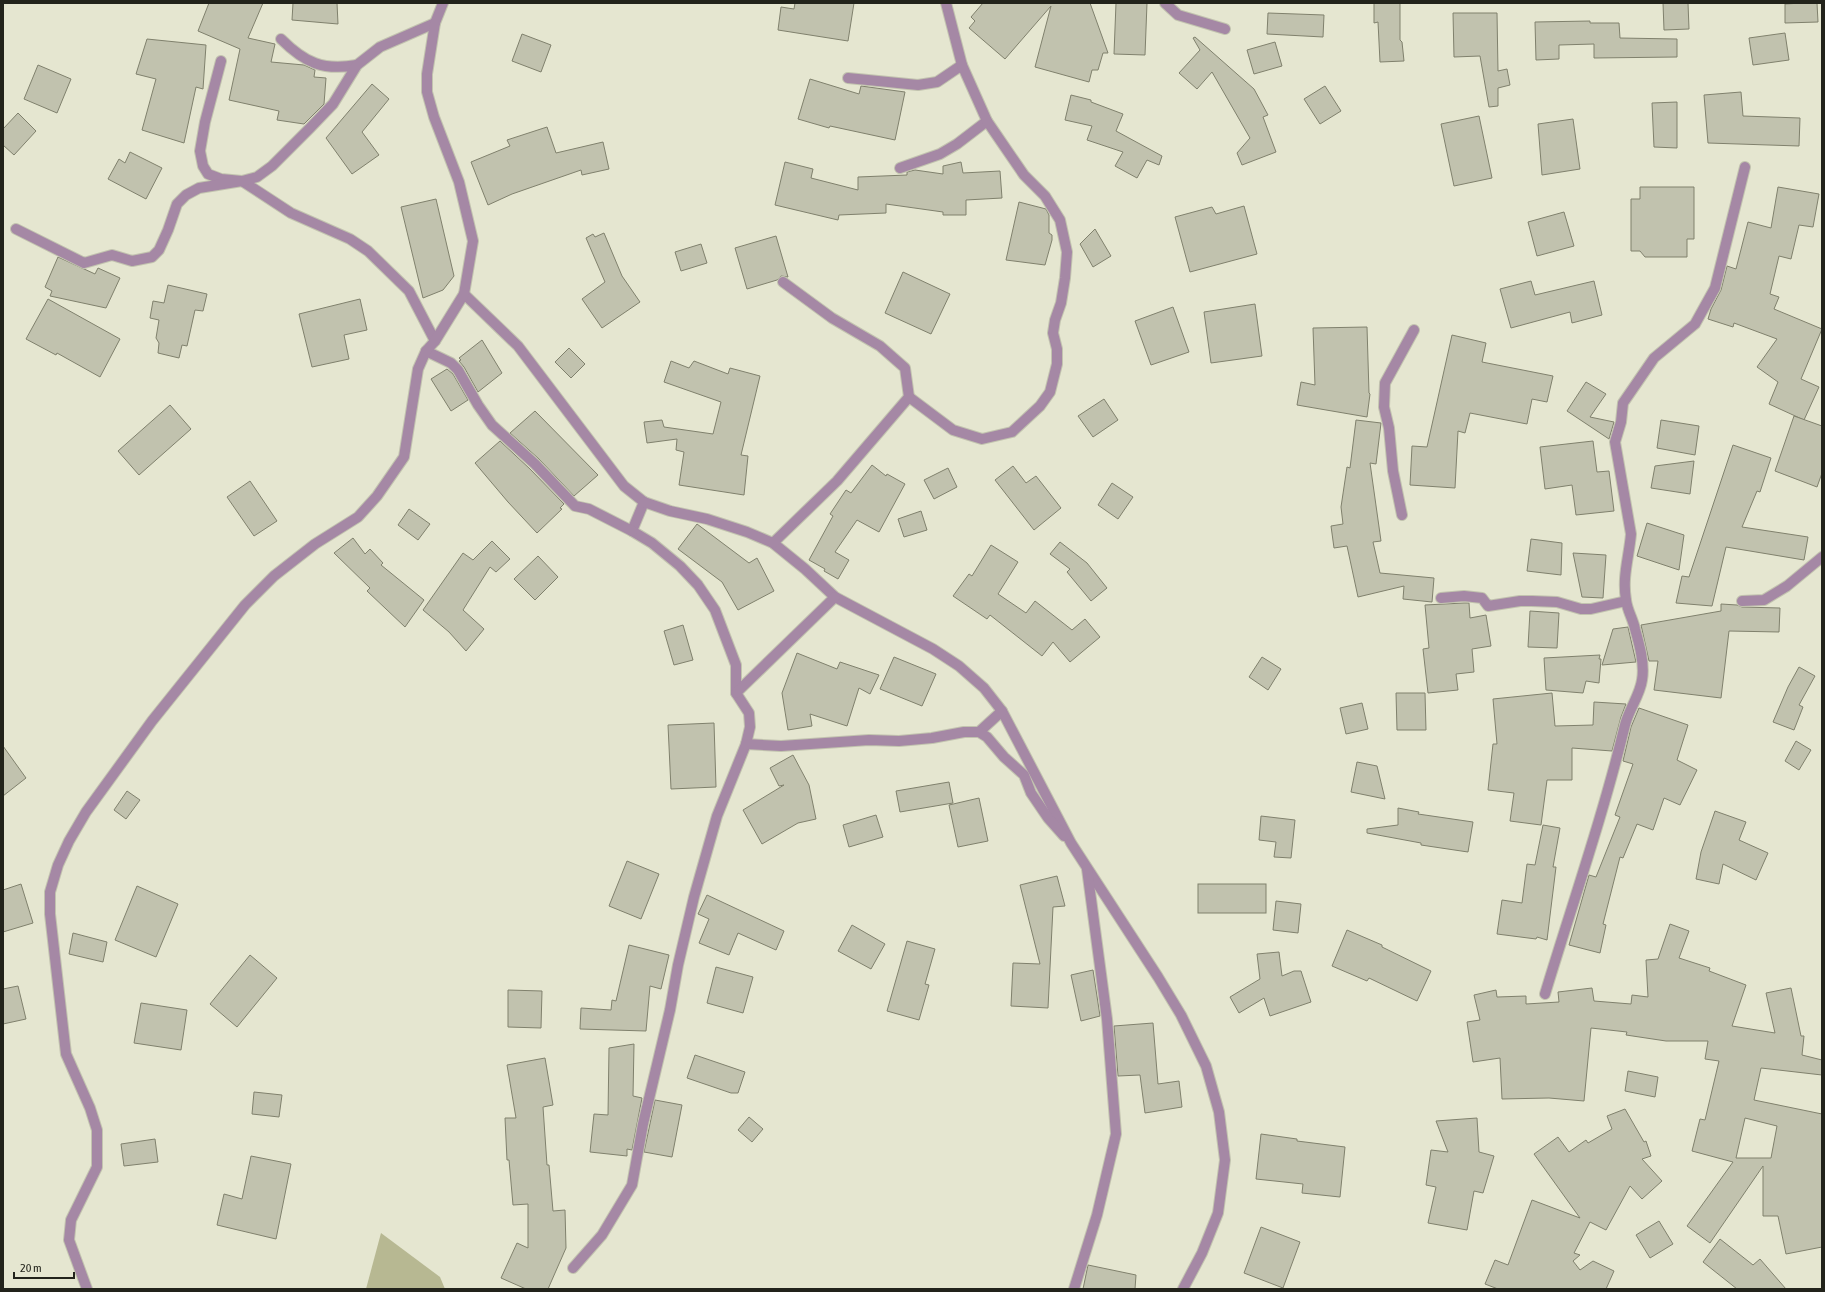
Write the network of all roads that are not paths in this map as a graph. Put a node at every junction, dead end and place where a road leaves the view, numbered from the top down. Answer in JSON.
{"nodes":[{"id":1,"x":444,"y":3,"type":"edge"},
{"id":2,"x":946,"y":3,"type":"edge"},
{"id":3,"x":1165,"y":3,"type":"edge"},
{"id":4,"x":436,"y":23,"type":"junction"},
{"id":5,"x":1225,"y":30,"type":"dead end"},
{"id":6,"x":281,"y":39,"type":"dead end"},
{"id":7,"x":221,"y":61,"type":"dead end"},
{"id":8,"x":357,"y":65,"type":"junction"},
{"id":9,"x":962,"y":65,"type":"junction"},
{"id":10,"x":848,"y":78,"type":"dead end"},
{"id":11,"x":987,"y":121,"type":"junction"},
{"id":12,"x":1745,"y":167,"type":"dead end"},
{"id":13,"x":900,"y":168,"type":"dead end"},
{"id":14,"x":242,"y":181,"type":"junction"},
{"id":15,"x":16,"y":230,"type":"dead end"},
{"id":16,"x":783,"y":282,"type":"dead end"},
{"id":17,"x":464,"y":294,"type":"junction"},
{"id":18,"x":1414,"y":330,"type":"dead end"},
{"id":19,"x":435,"y":341,"type":"junction"},
{"id":20,"x":426,"y":351,"type":"junction"},
{"id":21,"x":909,"y":397,"type":"junction"},
{"id":22,"x":644,"y":502,"type":"junction"},
{"id":23,"x":1402,"y":515,"type":"dead end"},
{"id":24,"x":632,"y":531,"type":"junction"},
{"id":25,"x":773,"y":544,"type":"junction"},
{"id":26,"x":1822,"y":557,"type":"edge"},
{"id":27,"x":835,"y":597,"type":"junction"},
{"id":28,"x":1441,"y":598,"type":"dead end"},
{"id":29,"x":1626,"y":601,"type":"junction"},
{"id":30,"x":1742,"y":601,"type":"dead end"},
{"id":31,"x":736,"y":693,"type":"junction"},
{"id":32,"x":1002,"y":711,"type":"junction"},
{"id":33,"x":979,"y":732,"type":"junction"},
{"id":34,"x":746,"y":744,"type":"junction"},
{"id":35,"x":1071,"y":843,"type":"junction"},
{"id":36,"x":1086,"y":865,"type":"junction"},
{"id":37,"x":1545,"y":994,"type":"dead end"},
{"id":38,"x":573,"y":1268,"type":"dead end"},
{"id":39,"x":87,"y":1289,"type":"edge"},
{"id":40,"x":1074,"y":1289,"type":"edge"},
{"id":41,"x":1183,"y":1289,"type":"edge"}],
"edges":[{"from":1,"to":4,"type":"street"},
{"from":2,"to":9,"type":"street"},
{"from":3,"to":5,"type":"street"},
{"from":4,"to":8,"type":"street"},
{"from":4,"to":17,"type":"street"},
{"from":6,"to":8,"type":"street"},
{"from":7,"to":14,"type":"street"},
{"from":8,"to":14,"type":"street"},
{"from":9,"to":10,"type":"street"},
{"from":9,"to":11,"type":"street"},
{"from":11,"to":13,"type":"street"},
{"from":11,"to":21,"type":"street"},
{"from":12,"to":29,"type":"street"},
{"from":14,"to":15,"type":"street"},
{"from":14,"to":19,"type":"street"},
{"from":16,"to":21,"type":"street"},
{"from":17,"to":19,"type":"street"},
{"from":17,"to":22,"type":"street"},
{"from":18,"to":23,"type":"street"},
{"from":19,"to":20,"type":"street"},
{"from":20,"to":24,"type":"street"},
{"from":20,"to":39,"type":"street"},
{"from":21,"to":25,"type":"street"},
{"from":22,"to":24,"type":"street"},
{"from":22,"to":25,"type":"street"},
{"from":24,"to":31,"type":"street"},
{"from":25,"to":27,"type":"street"},
{"from":26,"to":30,"type":"street"},
{"from":27,"to":31,"type":"street"},
{"from":27,"to":32,"type":"street"},
{"from":28,"to":29,"type":"street"},
{"from":29,"to":37,"type":"street"},
{"from":31,"to":34,"type":"street"},
{"from":32,"to":33,"type":"street"},
{"from":32,"to":35,"type":"street"},
{"from":33,"to":34,"type":"street"},
{"from":33,"to":35,"type":"street"},
{"from":34,"to":38,"type":"street"},
{"from":35,"to":36,"type":"street"},
{"from":36,"to":40,"type":"street"},
{"from":36,"to":41,"type":"street"}]}
